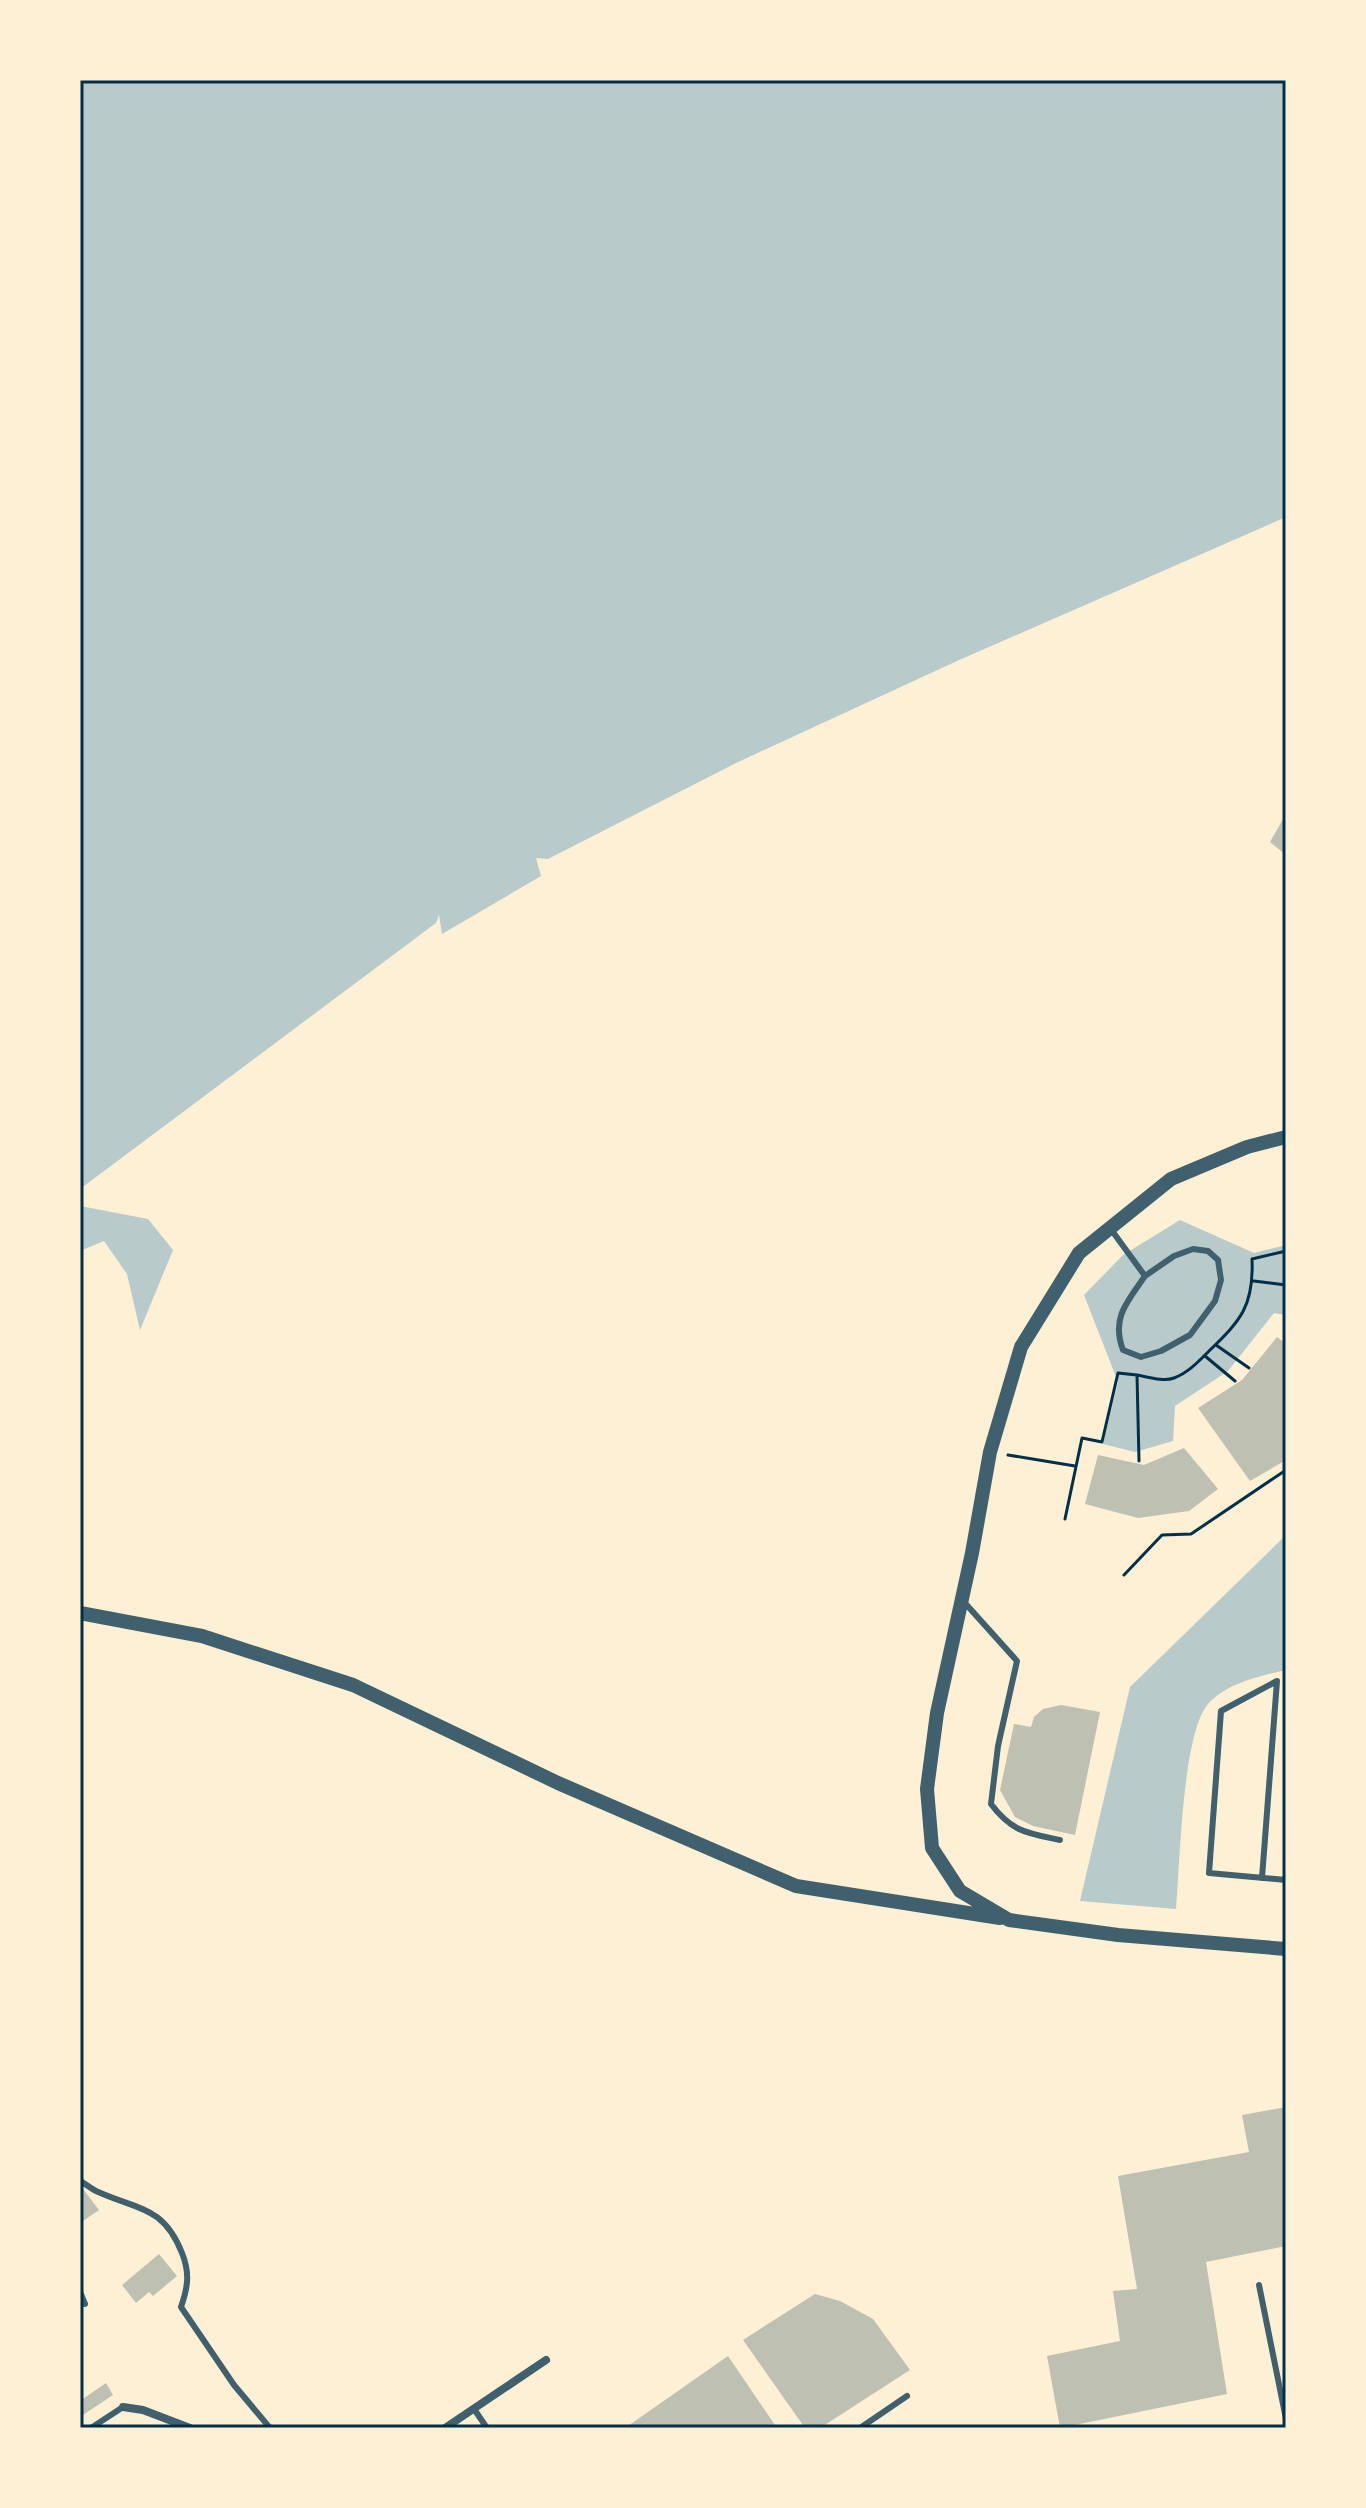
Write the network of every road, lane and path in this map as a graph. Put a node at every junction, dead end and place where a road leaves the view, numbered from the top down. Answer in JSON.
{"nodes":[{"id":1,"x":1286,"y":1137,"type":"edge"},
{"id":2,"x":1110,"y":1228,"type":"junction"},
{"id":3,"x":1286,"y":1251,"type":"edge"},
{"id":4,"x":1145,"y":1276,"type":"junction"},
{"id":5,"x":1253,"y":1281,"type":"junction"},
{"id":6,"x":1286,"y":1285,"type":"edge"},
{"id":7,"x":1216,"y":1345,"type":"junction"},
{"id":8,"x":1205,"y":1356,"type":"junction"},
{"id":9,"x":1249,"y":1368,"type":"dead end"},
{"id":10,"x":1137,"y":1375,"type":"junction"},
{"id":11,"x":1235,"y":1381,"type":"dead end"},
{"id":12,"x":990,"y":1452,"type":"junction"},
{"id":13,"x":1139,"y":1461,"type":"dead end"},
{"id":14,"x":1075,"y":1466,"type":"junction"},
{"id":15,"x":1286,"y":1470,"type":"edge"},
{"id":16,"x":1065,"y":1519,"type":"dead end"},
{"id":17,"x":1124,"y":1575,"type":"dead end"},
{"id":18,"x":962,"y":1600,"type":"junction"},
{"id":19,"x":80,"y":1613,"type":"edge"},
{"id":20,"x":1060,"y":1840,"type":"dead end"},
{"id":21,"x":1262,"y":1878,"type":"junction"},
{"id":22,"x":1286,"y":1880,"type":"edge"},
{"id":23,"x":1009,"y":1920,"type":"junction"},
{"id":24,"x":1286,"y":1949,"type":"edge"},
{"id":25,"x":80,"y":2181,"type":"edge"},
{"id":26,"x":1259,"y":2285,"type":"dead end"},
{"id":27,"x":80,"y":2292,"type":"edge"},
{"id":28,"x":85,"y":2304,"type":"dead end"},
{"id":29,"x":546,"y":2360,"type":"dead end"},
{"id":30,"x":907,"y":2396,"type":"dead end"},
{"id":31,"x":123,"y":2407,"type":"joint"},
{"id":32,"x":474,"y":2409,"type":"junction"},
{"id":33,"x":1286,"y":2419,"type":"edge"},
{"id":34,"x":91,"y":2428,"type":"edge"},
{"id":35,"x":190,"y":2428,"type":"edge"},
{"id":36,"x":270,"y":2428,"type":"edge"},
{"id":37,"x":445,"y":2428,"type":"edge"},
{"id":38,"x":487,"y":2428,"type":"edge"},
{"id":39,"x":860,"y":2428,"type":"edge"}],
"edges":[{"from":1,"to":2,"type":"street"},
{"from":2,"to":4,"type":"lane"},
{"from":2,"to":12,"type":"street"},
{"from":3,"to":5,"type":"path"},
{"from":4,"to":4,"type":"lane"},
{"from":5,"to":6,"type":"path"},
{"from":5,"to":7,"type":"path"},
{"from":7,"to":8,"type":"path"},
{"from":7,"to":9,"type":"path"},
{"from":8,"to":10,"type":"path"},
{"from":8,"to":11,"type":"path"},
{"from":10,"to":13,"type":"path"},
{"from":10,"to":14,"type":"path"},
{"from":12,"to":14,"type":"path"},
{"from":12,"to":18,"type":"street"},
{"from":14,"to":16,"type":"path"},
{"from":15,"to":17,"type":"path"},
{"from":18,"to":20,"type":"lane"},
{"from":18,"to":23,"type":"street"},
{"from":19,"to":23,"type":"street"},
{"from":21,"to":21,"type":"lane"},
{"from":21,"to":22,"type":"lane"},
{"from":23,"to":24,"type":"street"},
{"from":25,"to":36,"type":"lane"},
{"from":26,"to":33,"type":"lane"},
{"from":27,"to":28,"type":"lane"},
{"from":29,"to":32,"type":"street"},
{"from":30,"to":39,"type":"lane"},
{"from":31,"to":34,"type":"lane"},
{"from":31,"to":35,"type":"street"},
{"from":32,"to":37,"type":"street"},
{"from":32,"to":38,"type":"lane"}]}
